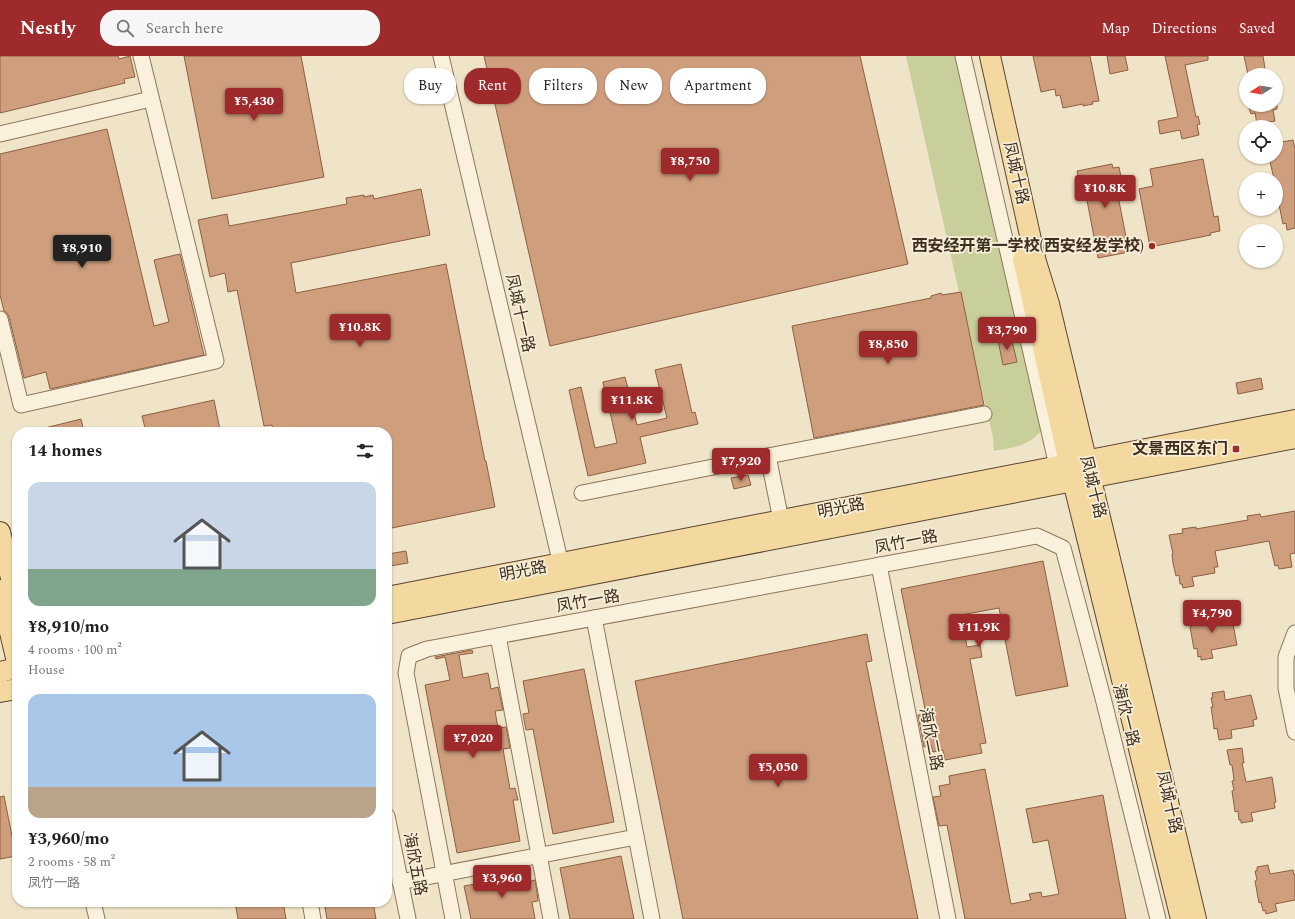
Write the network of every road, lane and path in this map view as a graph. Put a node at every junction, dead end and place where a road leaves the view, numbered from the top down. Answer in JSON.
{"nodes":[{"id":1,"x":141,"y":56,"type":"edge"},
{"id":2,"x":441,"y":56,"type":"edge"},
{"id":3,"x":963,"y":56,"type":"edge"},
{"id":4,"x":977,"y":56,"type":"edge"},
{"id":5,"x":990,"y":56,"type":"edge"},
{"id":6,"x":152,"y":99,"type":"junction"},
{"id":7,"x":0,"y":134,"type":"edge"},
{"id":8,"x":0,"y":319,"type":"edge"},
{"id":9,"x":984,"y":414,"type":"dead end"},
{"id":10,"x":1295,"y":420,"type":"edge"},
{"id":11,"x":1295,"y":438,"type":"edge"},
{"id":12,"x":768,"y":456,"type":"junction"},
{"id":13,"x":1075,"y":470,"type":"junction"},
{"id":14,"x":582,"y":493,"type":"dead end"},
{"id":15,"x":781,"y":520,"type":"junction"},
{"id":16,"x":0,"y":532,"type":"edge"},
{"id":17,"x":1037,"y":536,"type":"joint"},
{"id":18,"x":879,"y":565,"type":"junction"},
{"id":19,"x":562,"y":571,"type":"junction"},
{"id":20,"x":12,"y":582,"type":"edge"},
{"id":21,"x":0,"y":590,"type":"edge"},
{"id":22,"x":392,"y":596,"type":"edge"},
{"id":23,"x":392,"y":613,"type":"edge"},
{"id":24,"x":594,"y":618,"type":"junction"},
{"id":25,"x":1295,"y":633,"type":"edge"},
{"id":26,"x":498,"y":636,"type":"junction"},
{"id":27,"x":12,"y":641,"type":"edge"},
{"id":28,"x":12,"y":669,"type":"edge"},
{"id":29,"x":0,"y":672,"type":"edge"},
{"id":30,"x":12,"y":690,"type":"edge"},
{"id":31,"x":0,"y":692,"type":"edge"},
{"id":32,"x":1295,"y":732,"type":"edge"},
{"id":33,"x":636,"y":837,"type":"junction"},
{"id":34,"x":392,"y":846,"type":"edge"},
{"id":35,"x":539,"y":856,"type":"junction"},
{"id":36,"x":444,"y":874,"type":"junction"},
{"id":37,"x":400,"y":882,"type":"junction"},
{"id":38,"x":94,"y":907,"type":"edge"},
{"id":39,"x":311,"y":907,"type":"edge"},
{"id":40,"x":97,"y":919,"type":"edge"},
{"id":41,"x":313,"y":919,"type":"edge"},
{"id":42,"x":408,"y":919,"type":"edge"},
{"id":43,"x":453,"y":919,"type":"edge"},
{"id":44,"x":552,"y":919,"type":"edge"},
{"id":45,"x":652,"y":919,"type":"edge"},
{"id":46,"x":948,"y":919,"type":"edge"},
{"id":47,"x":1158,"y":919,"type":"edge"},
{"id":48,"x":1181,"y":919,"type":"edge"},
{"id":49,"x":1196,"y":919,"type":"edge"}],
"edges":[{"from":1,"to":6,"type":"street"},
{"from":2,"to":19,"type":"street","name":"凤城十一路"},
{"from":3,"to":13,"type":"street"},
{"from":4,"to":13,"type":"main road","name":"凤城十路"},
{"from":5,"to":13,"type":"main road","name":"凤城十路"},
{"from":6,"to":7,"type":"street"},
{"from":6,"to":8,"type":"street"},
{"from":9,"to":12,"type":"street"},
{"from":10,"to":13,"type":"main road","name":"明光路"},
{"from":11,"to":13,"type":"main road","name":"明光路"},
{"from":12,"to":14,"type":"street"},
{"from":12,"to":15,"type":"street"},
{"from":13,"to":15,"type":"main road","name":"明光路"},
{"from":13,"to":19,"type":"main road","name":"明光路"},
{"from":13,"to":48,"type":"main road","name":"凤城十路"},
{"from":13,"to":49,"type":"main road","name":"凤城十路"},
{"from":15,"to":19,"type":"main road","name":"明光路"},
{"from":16,"to":20,"type":"main road"},
{"from":17,"to":18,"type":"street","name":"凤竹一路"},
{"from":17,"to":47,"type":"street","name":"海欣一路"},
{"from":18,"to":24,"type":"street","name":"凤竹一路"},
{"from":18,"to":46,"type":"street","name":"海欣二路"},
{"from":19,"to":22,"type":"main road","name":"明光路"},
{"from":19,"to":23,"type":"main road","name":"明光路"},
{"from":21,"to":27,"type":"main road"},
{"from":24,"to":26,"type":"street","name":"凤竹一路"},
{"from":24,"to":33,"type":"street"},
{"from":25,"to":32,"type":"street"},
{"from":26,"to":35,"type":"street"},
{"from":26,"to":36,"type":"street","name":"凤竹一路"},
{"from":28,"to":29,"type":"main road"},
{"from":30,"to":31,"type":"main road"},
{"from":33,"to":35,"type":"street"},
{"from":33,"to":45,"type":"street"},
{"from":34,"to":37,"type":"street","name":"海欣五路"},
{"from":35,"to":36,"type":"street"},
{"from":35,"to":44,"type":"street"},
{"from":36,"to":37,"type":"street"},
{"from":36,"to":43,"type":"street","name":"凤竹一路"},
{"from":37,"to":42,"type":"street","name":"海欣五路"},
{"from":38,"to":40,"type":"street"},
{"from":39,"to":41,"type":"street"}]}
